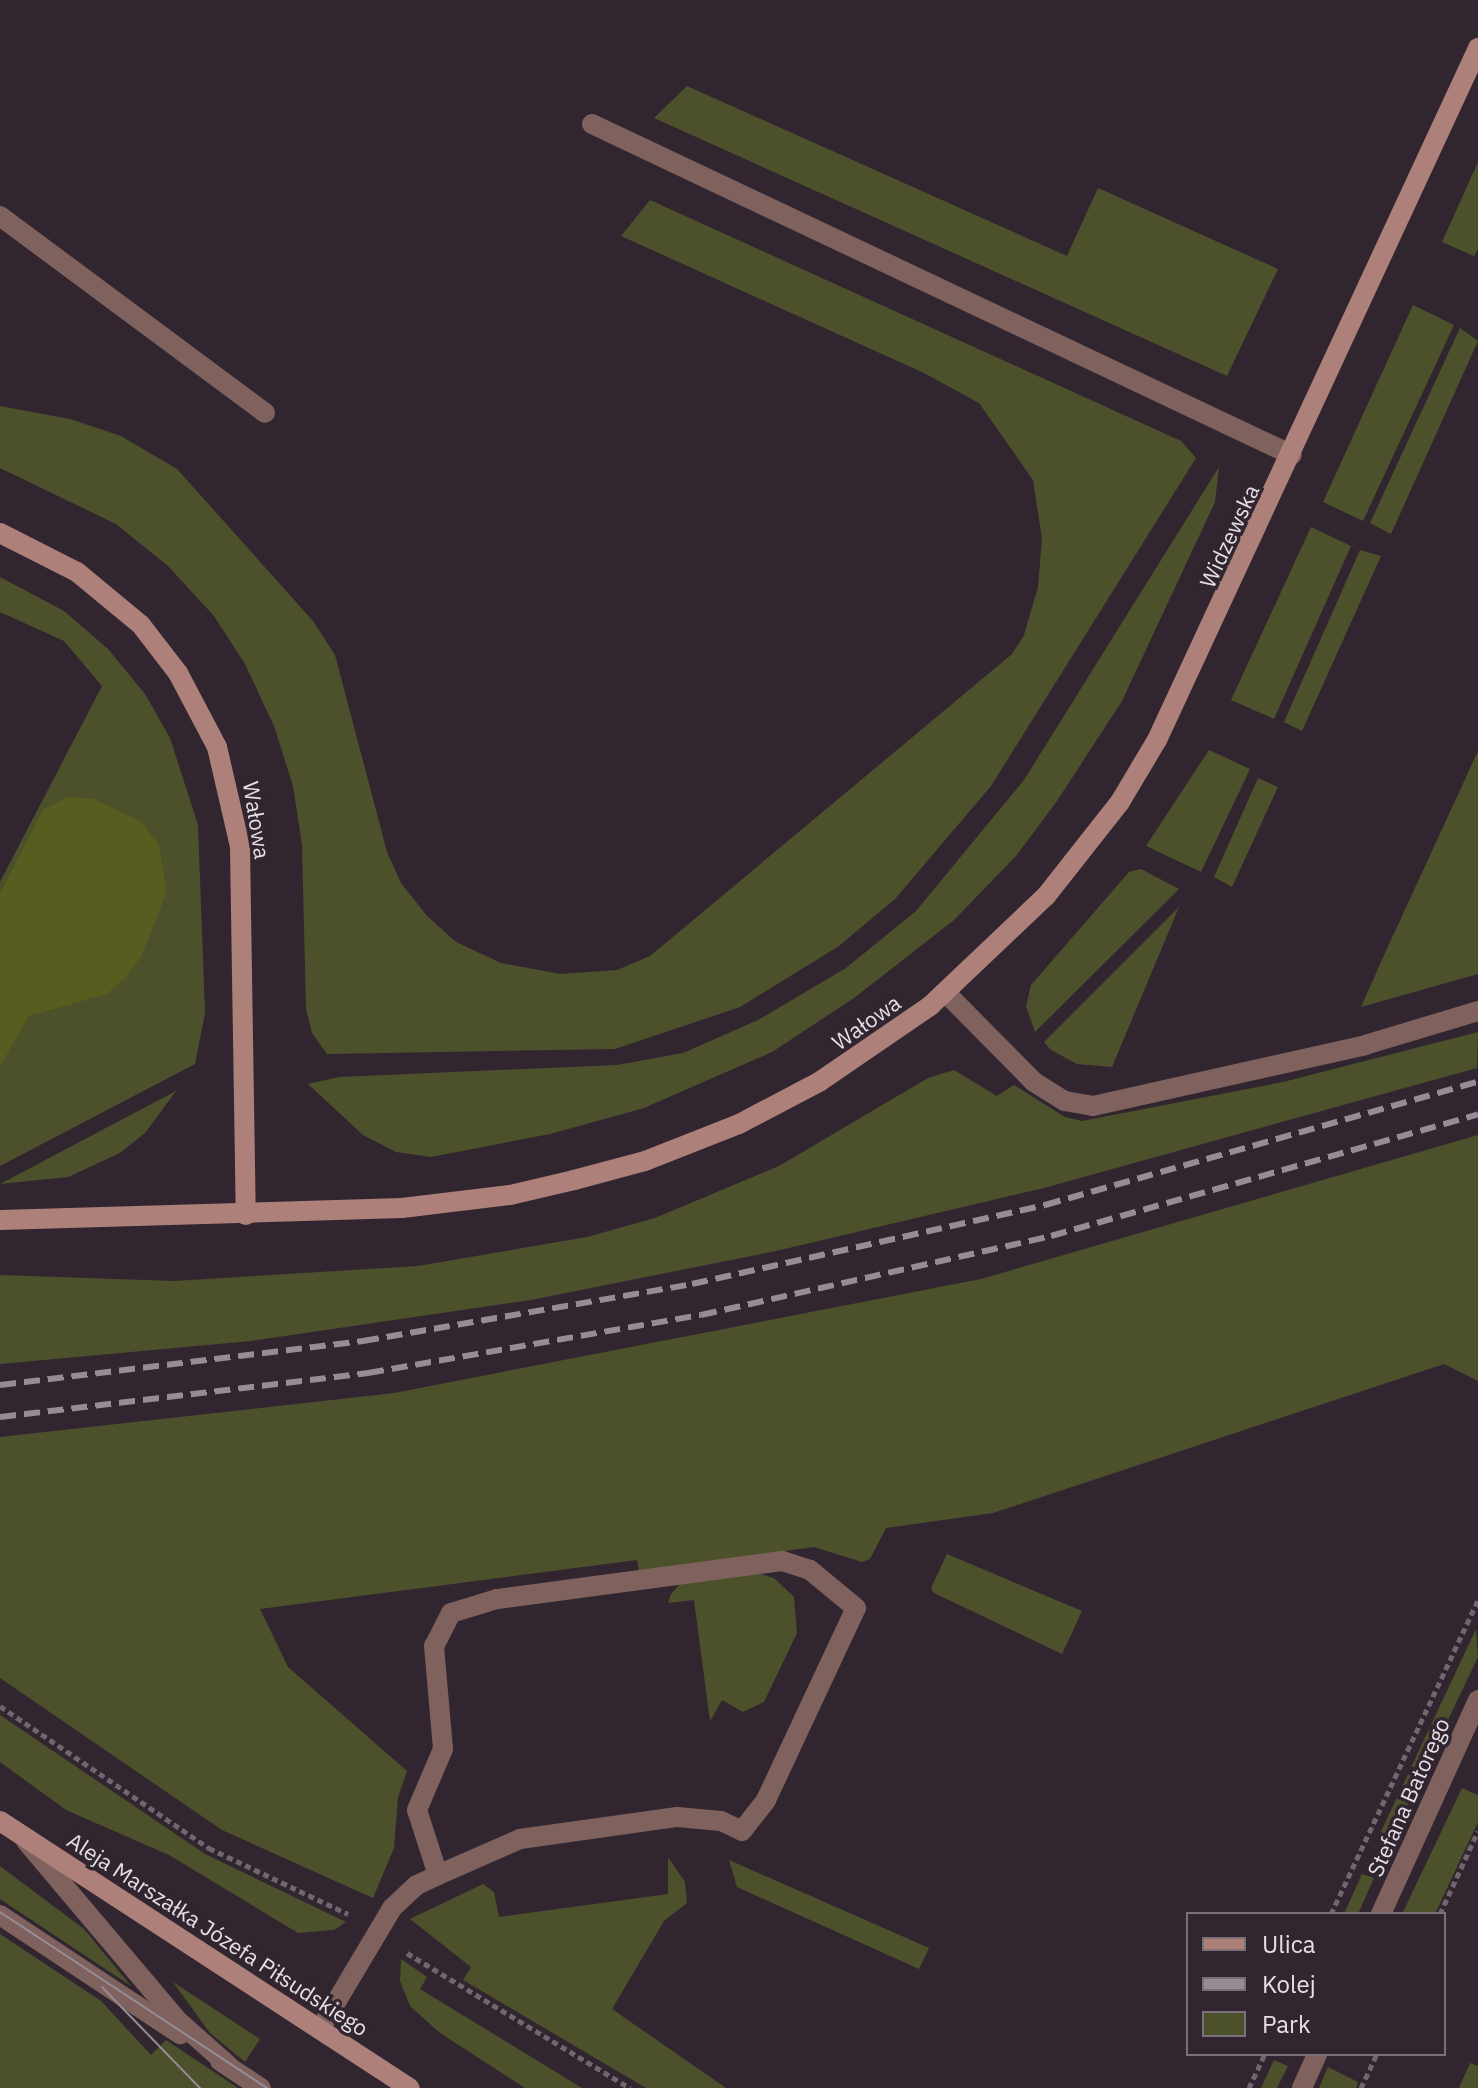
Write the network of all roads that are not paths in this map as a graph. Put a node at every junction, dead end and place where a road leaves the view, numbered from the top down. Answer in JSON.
{"nodes":[{"id":1,"x":1478,"y":48,"type":"edge"},
{"id":2,"x":592,"y":124,"type":"dead end"},
{"id":3,"x":0,"y":216,"type":"edge"},
{"id":4,"x":265,"y":413,"type":"dead end"},
{"id":5,"x":1292,"y":455,"type":"junction"},
{"id":6,"x":0,"y":533,"type":"edge"},
{"id":7,"x":946,"y":993,"type":"junction"},
{"id":8,"x":1478,"y":1011,"type":"edge"},
{"id":9,"x":246,"y":1215,"type":"junction"},
{"id":10,"x":0,"y":1220,"type":"edge"},
{"id":11,"x":1478,"y":1700,"type":"edge"},
{"id":12,"x":0,"y":1821,"type":"edge"},
{"id":13,"x":20,"y":1834,"type":"junction"},
{"id":14,"x":438,"y":1875,"type":"junction"},
{"id":15,"x":1382,"y":1912,"type":"edge"},
{"id":16,"x":0,"y":1915,"type":"edge"},
{"id":17,"x":320,"y":2029,"type":"junction"},
{"id":18,"x":1316,"y":2056,"type":"edge"},
{"id":19,"x":229,"y":2066,"type":"junction"},
{"id":20,"x":261,"y":2088,"type":"edge"},
{"id":21,"x":410,"y":2088,"type":"edge"},
{"id":22,"x":1302,"y":2088,"type":"edge"}],
"edges":[{"from":1,"to":5,"type":"street","name":"Widzewska"},
{"from":2,"to":5,"type":"street"},
{"from":3,"to":4,"type":"street"},
{"from":5,"to":7,"type":"street","name":"Widzewska"},
{"from":6,"to":9,"type":"street","name":"Wałowa"},
{"from":7,"to":8,"type":"street"},
{"from":7,"to":9,"type":"street","name":"Wałowa"},
{"from":9,"to":10,"type":"street","name":"Wałowa"},
{"from":11,"to":15,"type":"street","name":"Stefana Batorego"},
{"from":12,"to":13,"type":"street","name":"Aleja Marszałka Józefa Piłsudskiego"},
{"from":13,"to":17,"type":"street","name":"Aleja Marszałka Józefa Piłsudskiego"},
{"from":13,"to":19,"type":"street"},
{"from":14,"to":14,"type":"street"},
{"from":14,"to":17,"type":"street"},
{"from":16,"to":19,"type":"street"},
{"from":17,"to":21,"type":"street","name":"Aleja Marszałka Józefa Piłsudskiego"},
{"from":18,"to":22,"type":"street"},
{"from":19,"to":20,"type":"street"}]}
